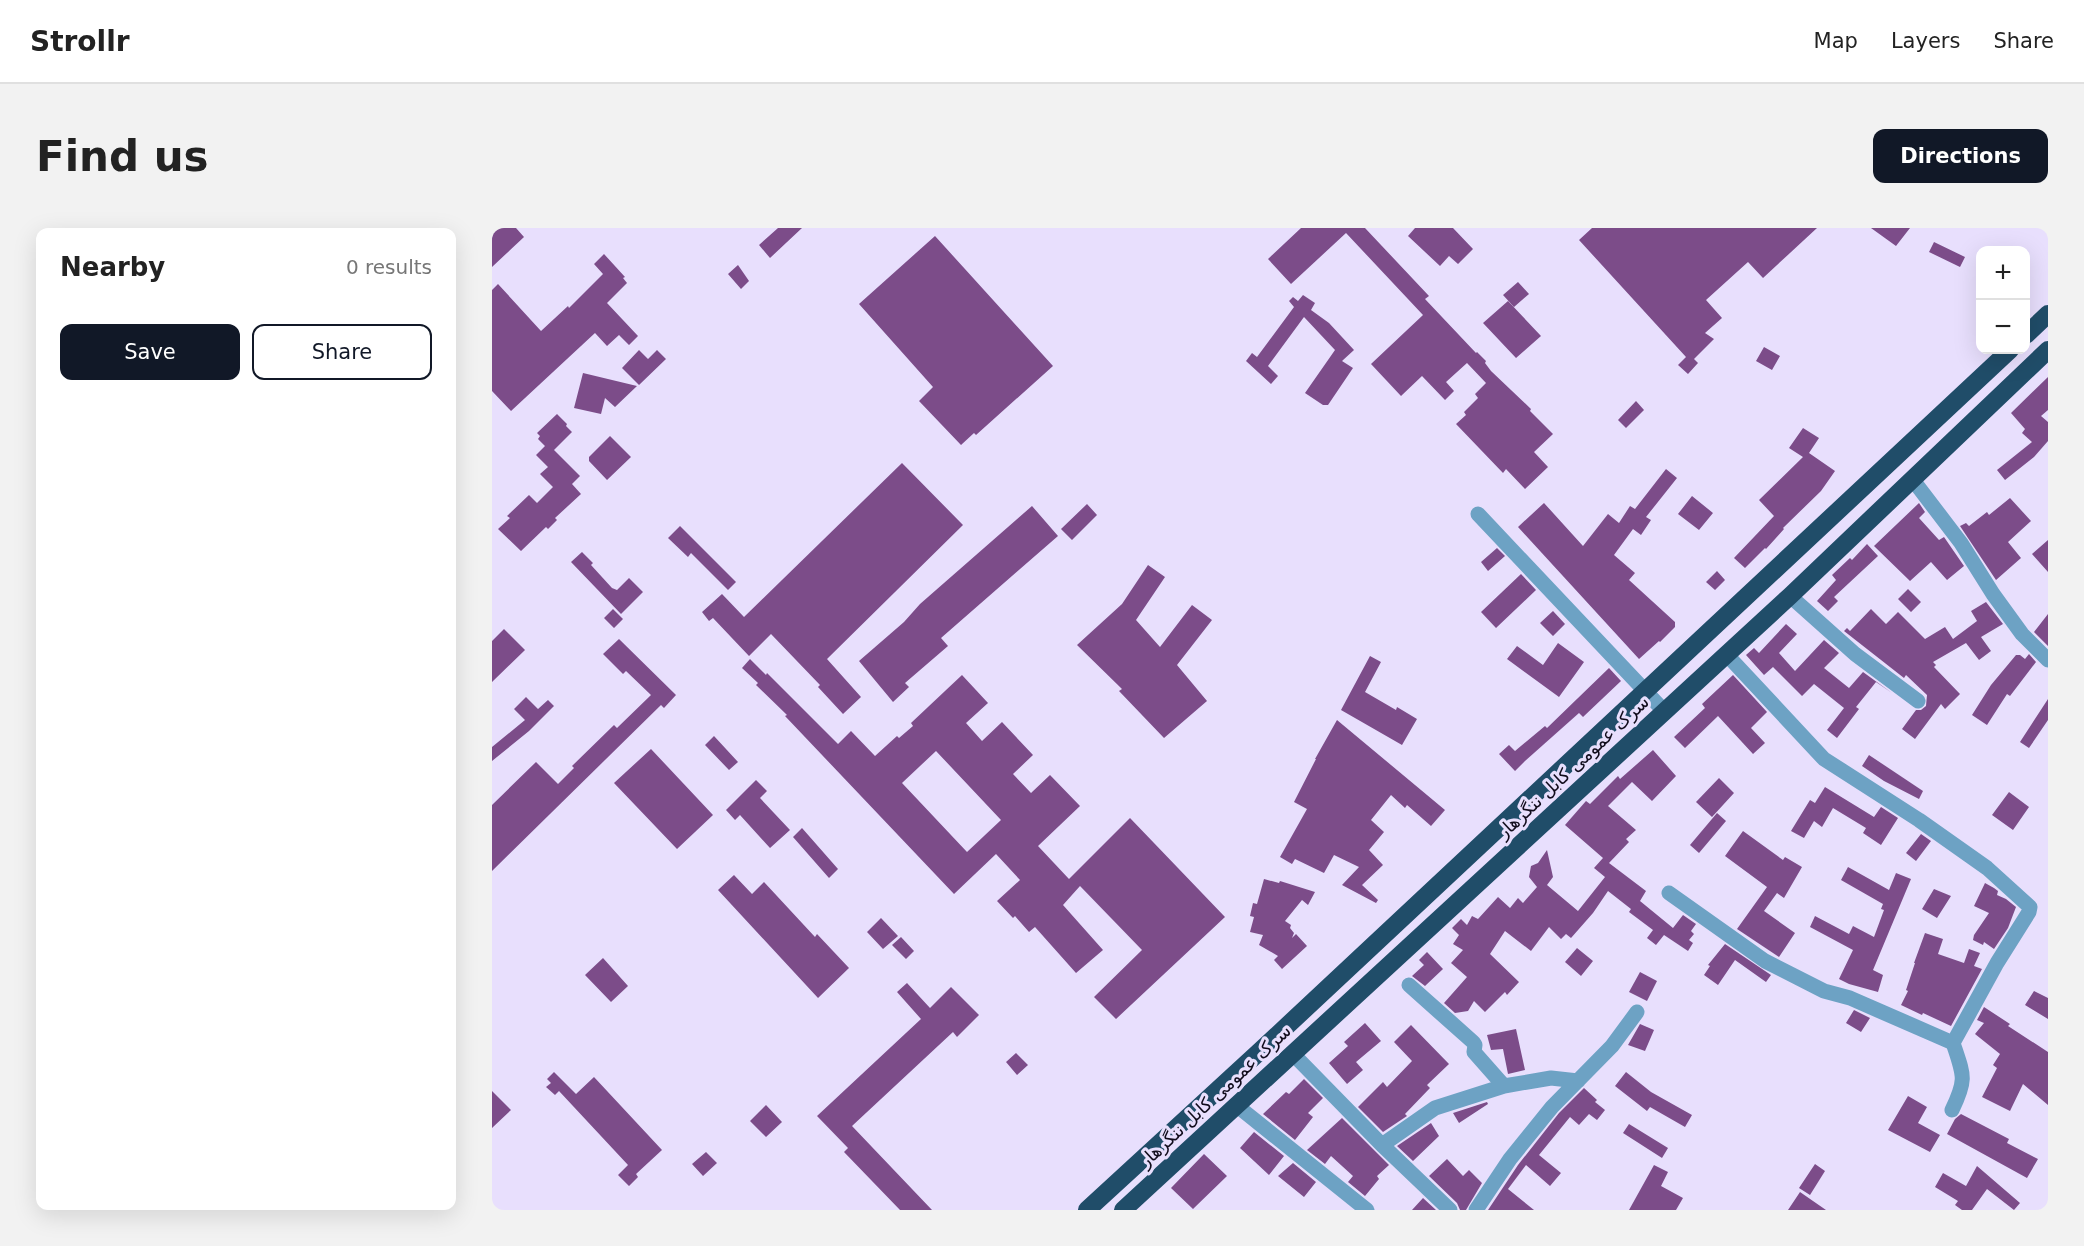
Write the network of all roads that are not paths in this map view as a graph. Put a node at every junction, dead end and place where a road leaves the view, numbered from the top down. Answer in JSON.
{"nodes":[{"id":1,"x":2048,"y":314,"type":"edge"},
{"id":2,"x":2030,"y":330,"type":"edge"},
{"id":3,"x":2048,"y":350,"type":"edge"},
{"id":4,"x":2006,"y":354,"type":"edge"},
{"id":5,"x":1913,"y":480,"type":"junction"},
{"id":6,"x":1478,"y":514,"type":"dead end"},
{"id":7,"x":1790,"y":596,"type":"junction"},
{"id":8,"x":1727,"y":655,"type":"junction"},
{"id":9,"x":2048,"y":660,"type":"edge"},
{"id":10,"x":1646,"y":691,"type":"junction"},
{"id":11,"x":1918,"y":701,"type":"dead end"},
{"id":12,"x":1665,"y":711,"type":"junction"},
{"id":13,"x":1669,"y":893,"type":"dead end"},
{"id":14,"x":1409,"y":985,"type":"dead end"},
{"id":15,"x":1637,"y":1012,"type":"dead end"},
{"id":16,"x":1953,"y":1043,"type":"junction"},
{"id":17,"x":1292,"y":1053,"type":"junction"},
{"id":18,"x":1578,"y":1080,"type":"junction"},
{"id":19,"x":1504,"y":1086,"type":"junction"},
{"id":20,"x":1236,"y":1105,"type":"junction"},
{"id":21,"x":1952,"y":1110,"type":"dead end"},
{"id":22,"x":1382,"y":1145,"type":"junction"},
{"id":23,"x":1087,"y":1210,"type":"edge"},
{"id":24,"x":1123,"y":1210,"type":"edge"},
{"id":25,"x":1367,"y":1210,"type":"edge"},
{"id":26,"x":1450,"y":1210,"type":"edge"},
{"id":27,"x":1476,"y":1210,"type":"edge"}],
"edges":[{"from":1,"to":2,"type":"highway"},
{"from":3,"to":5,"type":"highway","name":"سرک عمومی کابل ننگرهار"},
{"from":4,"to":10,"type":"highway","name":"سرک عمومی کابل ننگرهار"},
{"from":5,"to":7,"type":"highway","name":"سرک عمومی کابل ننگرهار"},
{"from":5,"to":9,"type":"street"},
{"from":6,"to":10,"type":"street"},
{"from":7,"to":8,"type":"highway","name":"سرک عمومی کابل ننگرهار"},
{"from":7,"to":11,"type":"street"},
{"from":8,"to":12,"type":"highway","name":"سرک عمومی کابل ننگرهار"},
{"from":8,"to":16,"type":"street"},
{"from":10,"to":12,"type":"street"},
{"from":10,"to":23,"type":"highway","name":"سرک عمومی کابل ننگرهار"},
{"from":12,"to":17,"type":"highway","name":"سرک عمومی کابل ننگرهار"},
{"from":13,"to":16,"type":"street"},
{"from":14,"to":19,"type":"street"},
{"from":15,"to":18,"type":"street"},
{"from":16,"to":21,"type":"street"},
{"from":17,"to":20,"type":"highway","name":"سرک عمومی کابل ننگرهار"},
{"from":17,"to":22,"type":"street"},
{"from":18,"to":19,"type":"street"},
{"from":18,"to":27,"type":"street"},
{"from":19,"to":22,"type":"street"},
{"from":20,"to":24,"type":"highway","name":"سرک عمومی کابل ننگرهار"},
{"from":20,"to":25,"type":"street"},
{"from":22,"to":26,"type":"street"}]}
